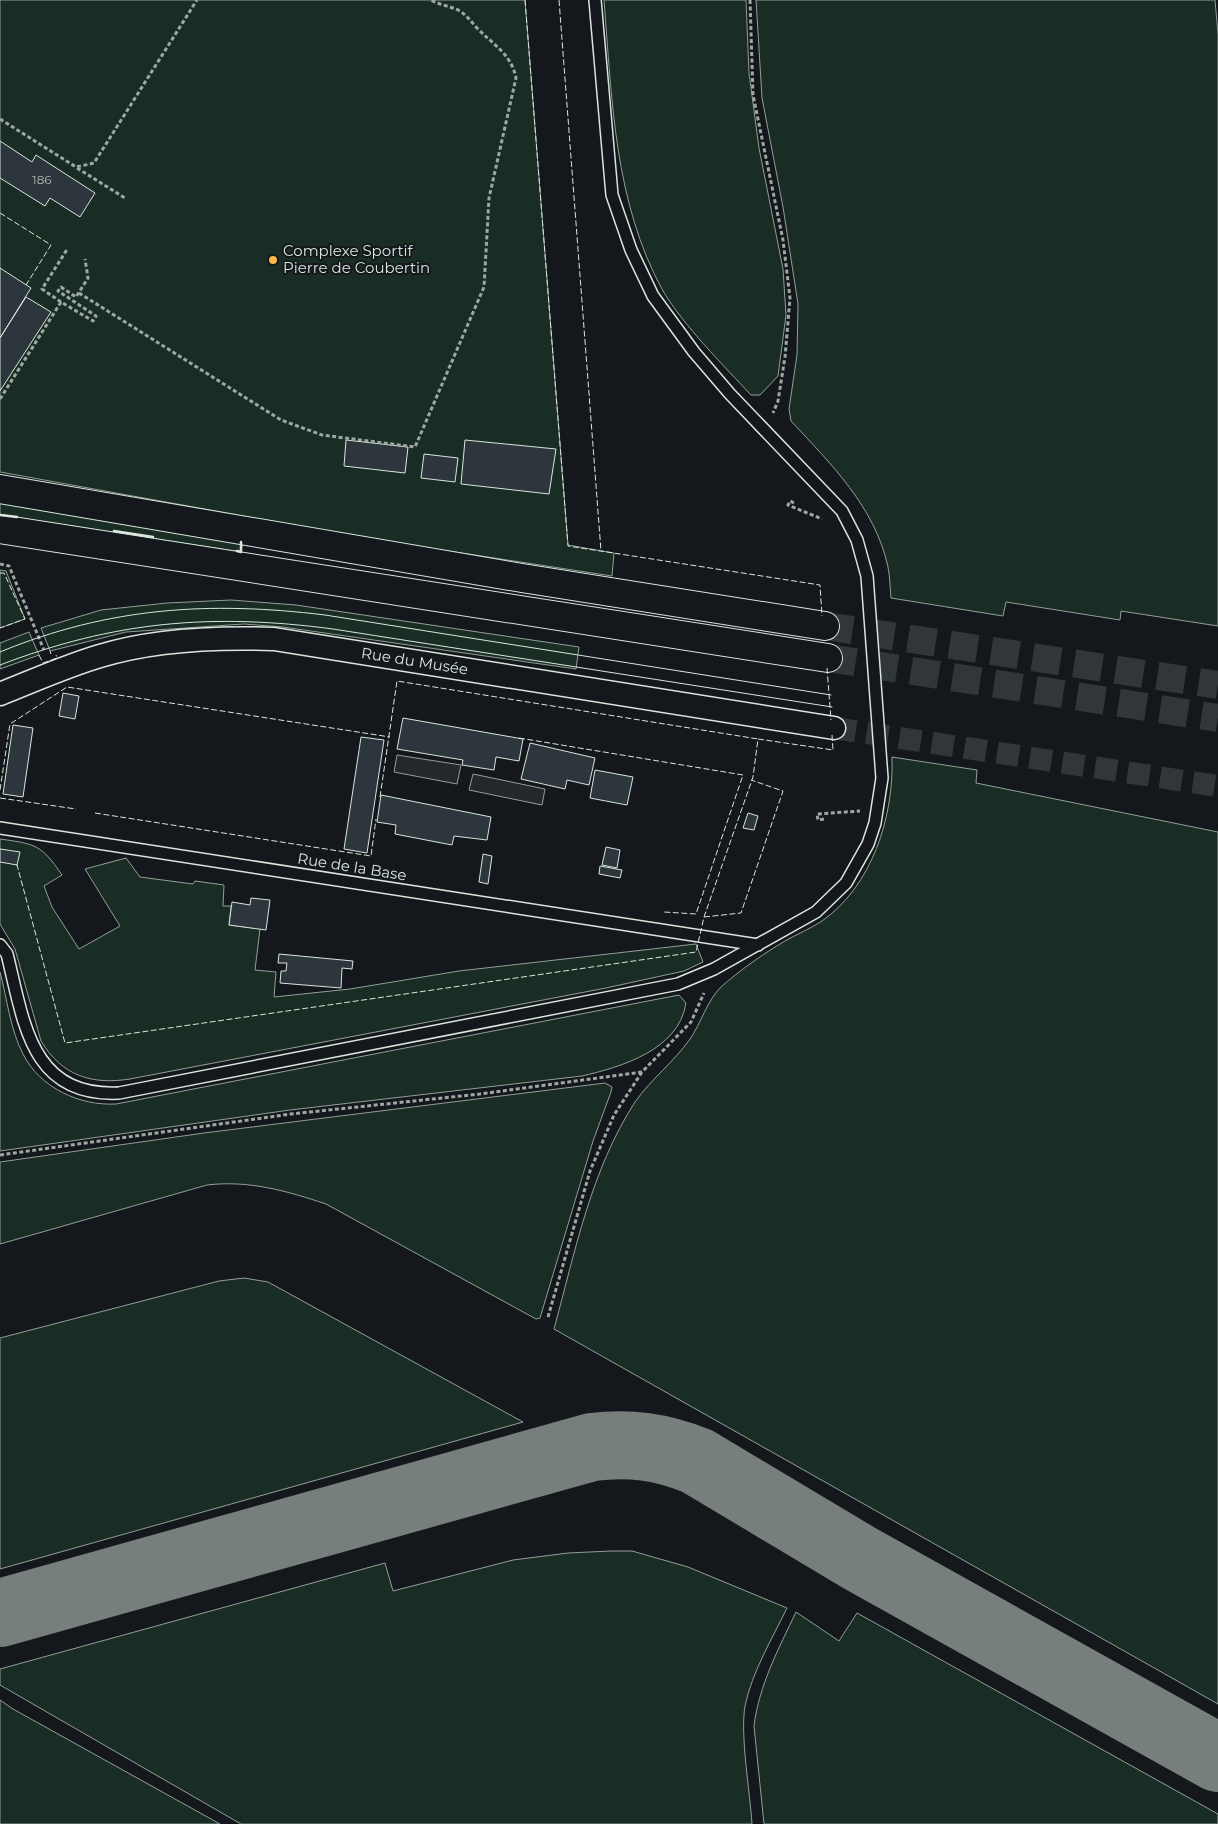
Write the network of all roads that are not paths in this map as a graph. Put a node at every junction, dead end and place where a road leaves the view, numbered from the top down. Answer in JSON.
{"nodes":[{"id":1,"x":594,"y":0,"type":"edge"},
{"id":2,"x":0,"y":489,"type":"edge"},
{"id":3,"x":0,"y":529,"type":"edge"},
{"id":4,"x":825,"y":626,"type":"tunnel mouth"},
{"id":5,"x":828,"y":658,"type":"tunnel mouth"},
{"id":6,"x":0,"y":694,"type":"edge"},
{"id":7,"x":834,"y":728,"type":"tunnel mouth"},
{"id":8,"x":3,"y":826,"type":"edge"},
{"id":9,"x":758,"y":944,"type":"junction"},
{"id":10,"x":0,"y":945,"type":"edge"}],
"edges":[{"from":1,"to":9,"type":"lane"},
{"from":2,"to":4,"type":"highway"},
{"from":3,"to":5,"type":"highway"},
{"from":6,"to":7,"type":"street","name":"Rue du Musée"},
{"from":8,"to":9,"type":"lane","name":"Rue de la Base"},
{"from":9,"to":10,"type":"lane"}]}
